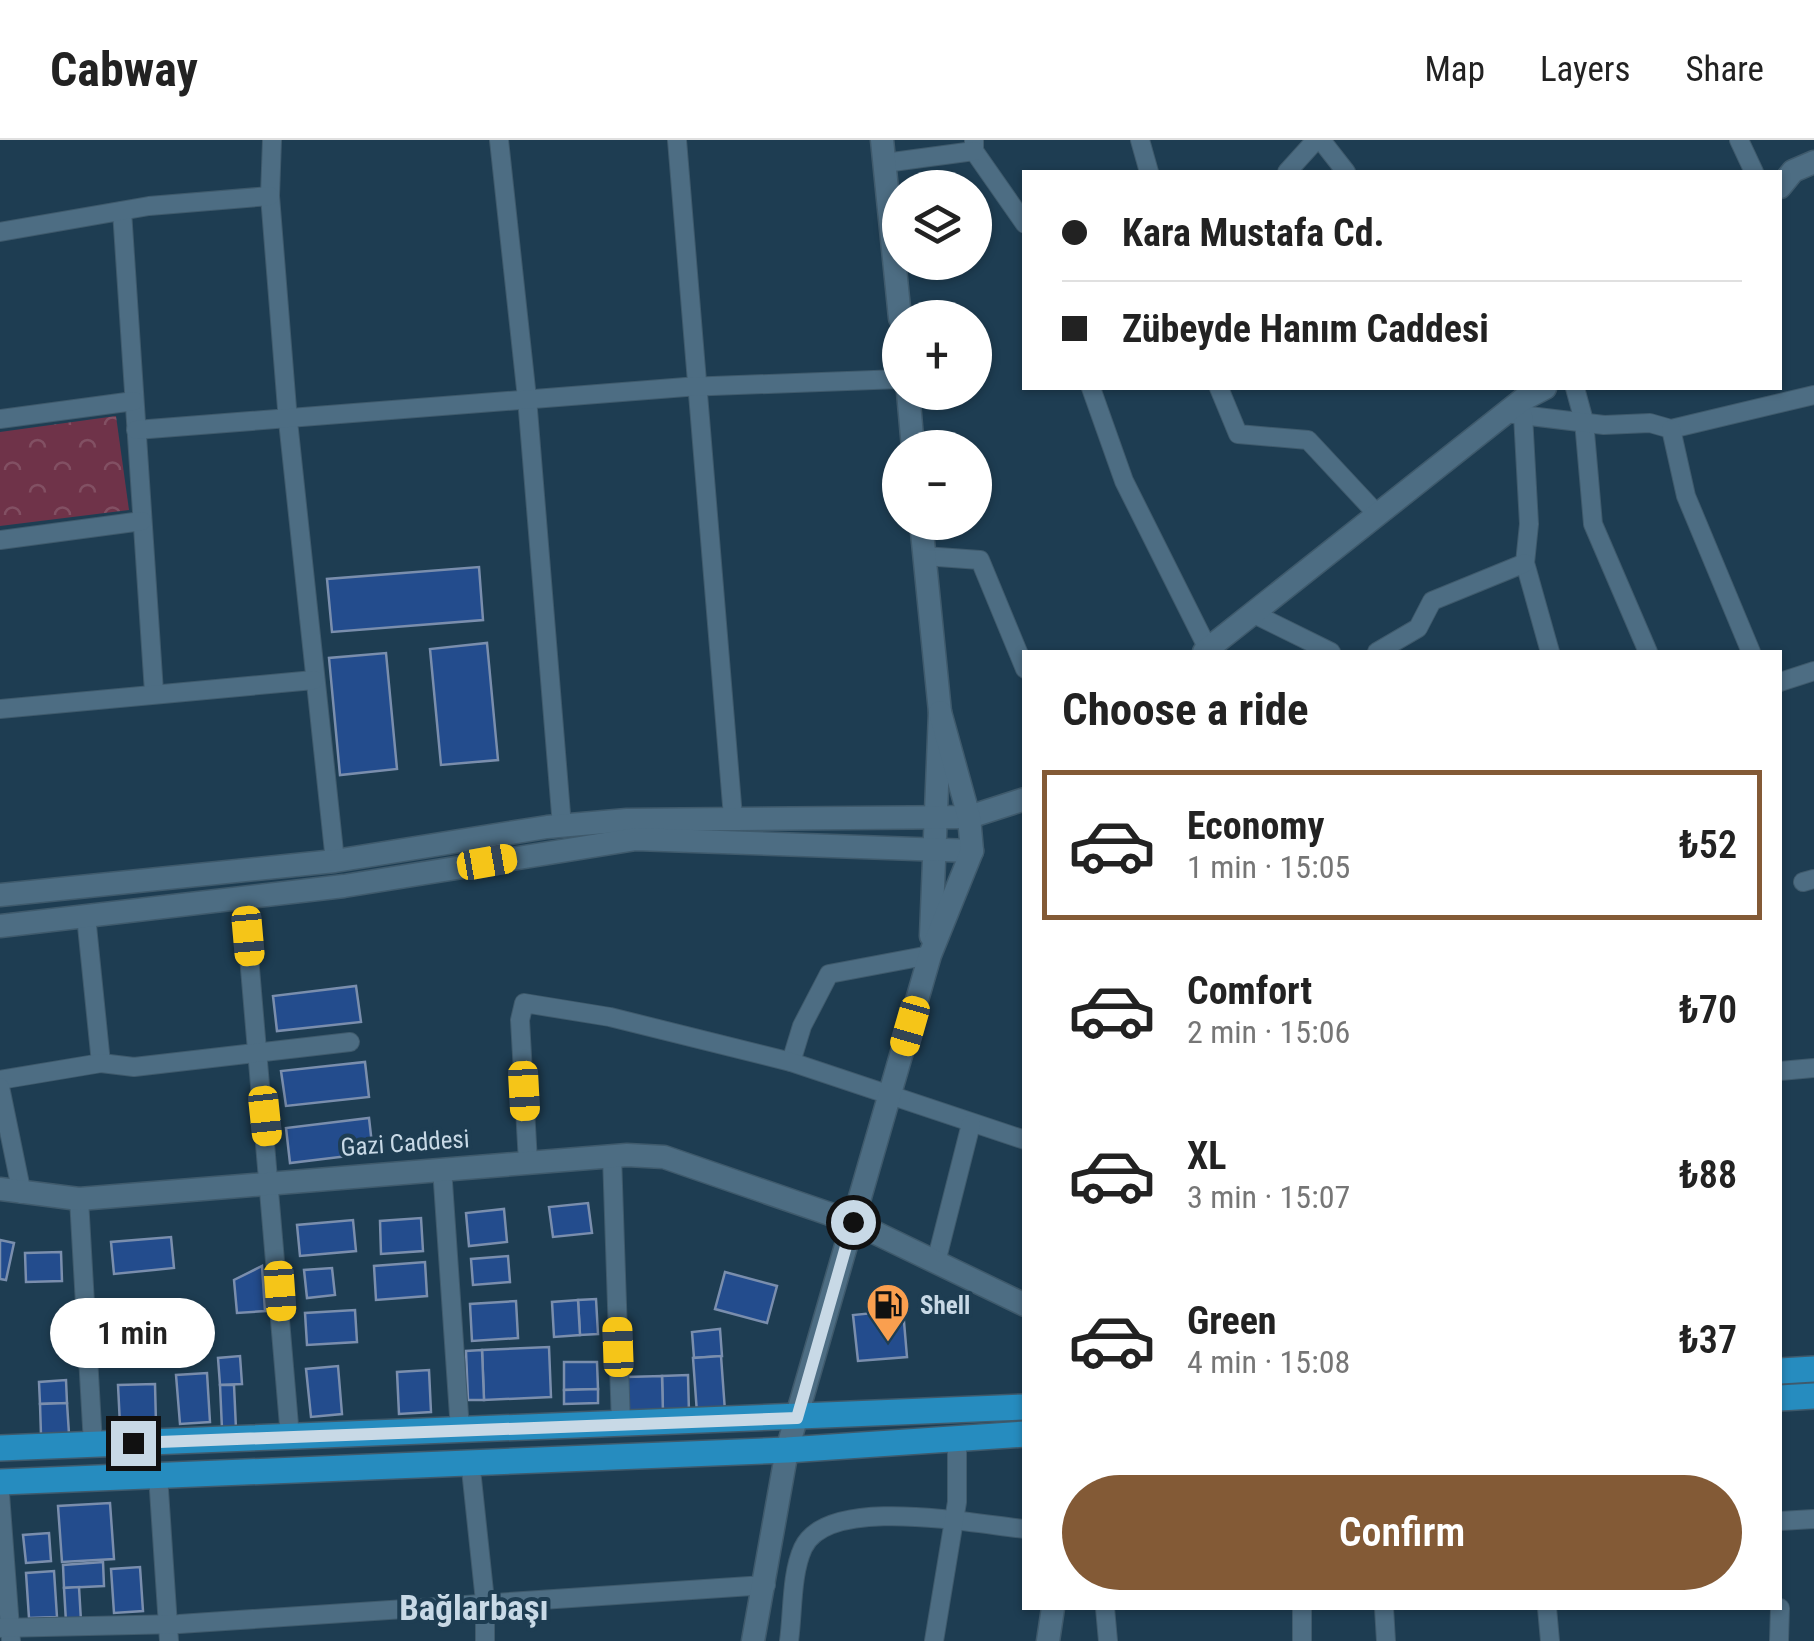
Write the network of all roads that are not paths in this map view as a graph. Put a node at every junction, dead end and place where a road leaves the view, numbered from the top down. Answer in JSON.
{"nodes":[{"id":1,"x":272,"y":140,"type":"edge"},
{"id":2,"x":499,"y":140,"type":"edge"},
{"id":3,"x":676,"y":140,"type":"edge"},
{"id":4,"x":1140,"y":140,"type":"edge"},
{"id":5,"x":1318,"y":140,"type":"edge"},
{"id":6,"x":1739,"y":140,"type":"edge"},
{"id":7,"x":974,"y":145,"type":"edge"},
{"id":8,"x":883,"y":151,"type":"edge"},
{"id":9,"x":1814,"y":162,"type":"edge"},
{"id":10,"x":1148,"y":170,"type":"edge"},
{"id":11,"x":1290,"y":170,"type":"edge"},
{"id":12,"x":1344,"y":170,"type":"edge"},
{"id":13,"x":1753,"y":170,"type":"edge"},
{"id":14,"x":1782,"y":185,"type":"edge"},
{"id":15,"x":270,"y":196,"type":"junction"},
{"id":16,"x":122,"y":211,"type":"junction"},
{"id":17,"x":1022,"y":219,"type":"edge"},
{"id":18,"x":0,"y":232,"type":"edge"},
{"id":19,"x":898,"y":300,"type":"edge"},
{"id":20,"x":882,"y":380,"type":"edge"},
{"id":21,"x":698,"y":387,"type":"junction"},
{"id":22,"x":1092,"y":390,"type":"edge"},
{"id":23,"x":1220,"y":390,"type":"edge"},
{"id":24,"x":1543,"y":390,"type":"edge"},
{"id":25,"x":1575,"y":390,"type":"edge"},
{"id":26,"x":1814,"y":394,"type":"edge"},
{"id":27,"x":526,"y":398,"type":"junction"},
{"id":28,"x":134,"y":401,"type":"junction"},
{"id":29,"x":1514,"y":414,"type":"junction"},
{"id":30,"x":0,"y":419,"type":"edge"},
{"id":31,"x":288,"y":421,"type":"junction"},
{"id":32,"x":1584,"y":421,"type":"junction"},
{"id":33,"x":1671,"y":429,"type":"junction"},
{"id":34,"x":136,"y":430,"type":"junction"},
{"id":35,"x":1377,"y":514,"type":"junction"},
{"id":36,"x":142,"y":521,"type":"junction"},
{"id":37,"x":0,"y":540,"type":"edge"},
{"id":38,"x":923,"y":540,"type":"edge"},
{"id":39,"x":924,"y":556,"type":"junction"},
{"id":40,"x":1524,"y":562,"type":"junction"},
{"id":41,"x":1252,"y":613,"type":"junction"},
{"id":42,"x":1217,"y":647,"type":"edge"},
{"id":43,"x":1327,"y":650,"type":"edge"},
{"id":44,"x":1381,"y":650,"type":"edge"},
{"id":45,"x":1549,"y":650,"type":"edge"},
{"id":46,"x":1647,"y":650,"type":"edge"},
{"id":47,"x":1750,"y":650,"type":"edge"},
{"id":48,"x":1022,"y":661,"type":"edge"},
{"id":49,"x":1814,"y":671,"type":"edge"},
{"id":50,"x":314,"y":680,"type":"junction"},
{"id":51,"x":1782,"y":681,"type":"edge"},
{"id":52,"x":154,"y":692,"type":"junction"},
{"id":53,"x":0,"y":709,"type":"edge"},
{"id":54,"x":940,"y":712,"type":"junction"},
{"id":55,"x":1022,"y":800,"type":"edge"},
{"id":56,"x":937,"y":815,"type":"junction"},
{"id":57,"x":733,"y":817,"type":"junction"},
{"id":58,"x":968,"y":817,"type":"junction"},
{"id":59,"x":562,"y":826,"type":"junction"},
{"id":60,"x":936,"y":850,"type":"junction"},
{"id":61,"x":972,"y":851,"type":"junction"},
{"id":62,"x":335,"y":861,"type":"junction"},
{"id":63,"x":0,"y":895,"type":"edge"},
{"id":64,"x":244,"y":898,"type":"junction"},
{"id":65,"x":86,"y":916,"type":"junction"},
{"id":66,"x":0,"y":926,"type":"edge"},
{"id":67,"x":930,"y":955,"type":"junction"},
{"id":68,"x":350,"y":1042,"type":"dead end"},
{"id":69,"x":258,"y":1051,"type":"junction"},
{"id":70,"x":791,"y":1062,"type":"junction"},
{"id":71,"x":101,"y":1063,"type":"junction"},
{"id":72,"x":1814,"y":1068,"type":"edge"},
{"id":73,"x":1782,"y":1071,"type":"edge"},
{"id":74,"x":0,"y":1080,"type":"edge"},
{"id":75,"x":0,"y":1088,"type":"edge"},
{"id":76,"x":889,"y":1096,"type":"junction"},
{"id":77,"x":971,"y":1124,"type":"junction"},
{"id":78,"x":1022,"y":1139,"type":"edge"},
{"id":79,"x":612,"y":1156,"type":"junction"},
{"id":80,"x":528,"y":1162,"type":"junction"},
{"id":81,"x":442,"y":1168,"type":"junction"},
{"id":82,"x":272,"y":1182,"type":"junction"},
{"id":83,"x":11,"y":1192,"type":"edge"},
{"id":84,"x":78,"y":1199,"type":"junction"},
{"id":85,"x":853,"y":1222,"type":"junction"},
{"id":86,"x":936,"y":1262,"type":"junction"},
{"id":87,"x":1022,"y":1304,"type":"edge"},
{"id":88,"x":1814,"y":1369,"type":"edge"},
{"id":89,"x":1782,"y":1371,"type":"edge"},
{"id":90,"x":1814,"y":1396,"type":"edge"},
{"id":91,"x":1782,"y":1398,"type":"edge"},
{"id":92,"x":1022,"y":1408,"type":"edge"},
{"id":93,"x":797,"y":1418,"type":"junction"},
{"id":94,"x":621,"y":1424,"type":"junction"},
{"id":95,"x":460,"y":1430,"type":"junction"},
{"id":96,"x":1022,"y":1434,"type":"edge"},
{"id":97,"x":290,"y":1437,"type":"junction"},
{"id":98,"x":958,"y":1437,"type":"junction"},
{"id":99,"x":93,"y":1444,"type":"junction"},
{"id":100,"x":0,"y":1448,"type":"edge"},
{"id":101,"x":786,"y":1450,"type":"junction"},
{"id":102,"x":470,"y":1460,"type":"junction"},
{"id":103,"x":158,"y":1475,"type":"junction"},
{"id":104,"x":0,"y":1482,"type":"edge"},
{"id":105,"x":0,"y":1494,"type":"edge"},
{"id":106,"x":1814,"y":1518,"type":"edge"},
{"id":107,"x":1782,"y":1520,"type":"edge"},
{"id":108,"x":952,"y":1522,"type":"junction"},
{"id":109,"x":1022,"y":1529,"type":"edge"},
{"id":110,"x":766,"y":1584,"type":"junction"},
{"id":111,"x":485,"y":1602,"type":"junction"},
{"id":112,"x":1054,"y":1610,"type":"edge"},
{"id":113,"x":1105,"y":1610,"type":"edge"},
{"id":114,"x":1302,"y":1610,"type":"edge"},
{"id":115,"x":1384,"y":1610,"type":"edge"},
{"id":116,"x":1547,"y":1610,"type":"edge"},
{"id":117,"x":1780,"y":1610,"type":"edge"},
{"id":118,"x":7,"y":1632,"type":"edge"},
{"id":119,"x":169,"y":1633,"type":"edge"},
{"id":120,"x":484,"y":1641,"type":"edge"},
{"id":121,"x":752,"y":1641,"type":"edge"},
{"id":122,"x":789,"y":1641,"type":"edge"},
{"id":123,"x":934,"y":1641,"type":"edge"},
{"id":124,"x":1048,"y":1641,"type":"edge"},
{"id":125,"x":1108,"y":1641,"type":"edge"},
{"id":126,"x":1302,"y":1641,"type":"edge"},
{"id":127,"x":1386,"y":1641,"type":"edge"},
{"id":128,"x":1550,"y":1641,"type":"edge"},
{"id":129,"x":1779,"y":1641,"type":"edge"}],
"edges":[{"from":1,"to":15,"type":"street"},
{"from":2,"to":27,"type":"street"},
{"from":3,"to":21,"type":"street"},
{"from":4,"to":10,"type":"street"},
{"from":5,"to":11,"type":"street"},
{"from":5,"to":12,"type":"street"},
{"from":6,"to":13,"type":"street"},
{"from":7,"to":8,"type":"street"},
{"from":7,"to":17,"type":"street"},
{"from":8,"to":19,"type":"street"},
{"from":9,"to":14,"type":"street"},
{"from":15,"to":16,"type":"street"},
{"from":15,"to":31,"type":"street"},
{"from":16,"to":18,"type":"street"},
{"from":16,"to":28,"type":"street"},
{"from":20,"to":21,"type":"street"},
{"from":21,"to":27,"type":"street"},
{"from":21,"to":57,"type":"street"},
{"from":22,"to":42,"type":"street"},
{"from":23,"to":35,"type":"street"},
{"from":24,"to":29,"type":"street"},
{"from":25,"to":32,"type":"street"},
{"from":26,"to":33,"type":"street"},
{"from":27,"to":31,"type":"street"},
{"from":27,"to":59,"type":"street"},
{"from":28,"to":30,"type":"street"},
{"from":28,"to":34,"type":"street"},
{"from":29,"to":32,"type":"street"},
{"from":29,"to":35,"type":"street"},
{"from":29,"to":40,"type":"street"},
{"from":31,"to":34,"type":"street"},
{"from":31,"to":50,"type":"street"},
{"from":32,"to":33,"type":"street"},
{"from":32,"to":46,"type":"street"},
{"from":33,"to":47,"type":"street"},
{"from":34,"to":36,"type":"street"},
{"from":35,"to":41,"type":"street"},
{"from":36,"to":37,"type":"street"},
{"from":36,"to":52,"type":"street"},
{"from":38,"to":39,"type":"street"},
{"from":39,"to":48,"type":"street"},
{"from":39,"to":54,"type":"street"},
{"from":40,"to":44,"type":"street"},
{"from":40,"to":45,"type":"street"},
{"from":41,"to":42,"type":"street"},
{"from":41,"to":43,"type":"street"},
{"from":49,"to":51,"type":"street"},
{"from":50,"to":52,"type":"street"},
{"from":50,"to":62,"type":"street"},
{"from":52,"to":53,"type":"street"},
{"from":54,"to":56,"type":"street"},
{"from":54,"to":58,"type":"street"},
{"from":55,"to":58,"type":"street"},
{"from":56,"to":57,"type":"street"},
{"from":56,"to":58,"type":"street"},
{"from":56,"to":60,"type":"street"},
{"from":57,"to":59,"type":"street"},
{"from":58,"to":61,"type":"street"},
{"from":59,"to":62,"type":"street"},
{"from":60,"to":61,"type":"street"},
{"from":60,"to":64,"type":"street"},
{"from":60,"to":67,"type":"street"},
{"from":61,"to":67,"type":"street"},
{"from":62,"to":63,"type":"street"},
{"from":64,"to":65,"type":"street"},
{"from":64,"to":69,"type":"street"},
{"from":65,"to":66,"type":"street"},
{"from":65,"to":71,"type":"street"},
{"from":67,"to":70,"type":"street"},
{"from":67,"to":76,"type":"street"},
{"from":68,"to":69,"type":"street"},
{"from":69,"to":71,"type":"street"},
{"from":69,"to":82,"type":"street"},
{"from":70,"to":76,"type":"street"},
{"from":70,"to":80,"type":"street"},
{"from":71,"to":74,"type":"street"},
{"from":72,"to":73,"type":"street"},
{"from":75,"to":83,"type":"street"},
{"from":76,"to":77,"type":"street"},
{"from":76,"to":85,"type":"street"},
{"from":77,"to":78,"type":"street"},
{"from":77,"to":86,"type":"street"},
{"from":79,"to":80,"type":"street","name":"Gazi Caddesi"},
{"from":79,"to":85,"type":"street","name":"Gazi Caddesi"},
{"from":79,"to":94,"type":"street"},
{"from":80,"to":81,"type":"street","name":"Gazi Caddesi"},
{"from":81,"to":82,"type":"street","name":"Gazi Caddesi"},
{"from":81,"to":95,"type":"street"},
{"from":82,"to":84,"type":"street","name":"Gazi Caddesi"},
{"from":82,"to":97,"type":"street"},
{"from":83,"to":84,"type":"street","name":"Gazi Caddesi"},
{"from":84,"to":99,"type":"street"},
{"from":85,"to":86,"type":"street","name":"Gazi Caddesi"},
{"from":85,"to":93,"type":"street"},
{"from":86,"to":87,"type":"street","name":"Gazi Caddesi"},
{"from":88,"to":89,"type":"main road"},
{"from":90,"to":91,"type":"main road"},
{"from":92,"to":93,"type":"main road"},
{"from":93,"to":94,"type":"main road"},
{"from":93,"to":101,"type":"street"},
{"from":94,"to":95,"type":"main road"},
{"from":95,"to":97,"type":"main road"},
{"from":96,"to":98,"type":"main road"},
{"from":97,"to":99,"type":"main road"},
{"from":98,"to":101,"type":"main road"},
{"from":98,"to":108,"type":"street"},
{"from":99,"to":100,"type":"main road"},
{"from":101,"to":102,"type":"main road"},
{"from":101,"to":110,"type":"street"},
{"from":102,"to":103,"type":"main road"},
{"from":102,"to":111,"type":"street"},
{"from":103,"to":104,"type":"main road"},
{"from":103,"to":119,"type":"street"},
{"from":105,"to":118,"type":"street"},
{"from":106,"to":107,"type":"street"},
{"from":108,"to":109,"type":"street"},
{"from":108,"to":122,"type":"street"},
{"from":108,"to":123,"type":"street"},
{"from":110,"to":111,"type":"street"},
{"from":110,"to":121,"type":"street"},
{"from":111,"to":119,"type":"street"},
{"from":111,"to":120,"type":"street"},
{"from":112,"to":124,"type":"street"},
{"from":113,"to":125,"type":"street"},
{"from":114,"to":126,"type":"street"},
{"from":115,"to":127,"type":"street"},
{"from":116,"to":128,"type":"street"},
{"from":117,"to":129,"type":"street"},
{"from":118,"to":119,"type":"street"}]}
